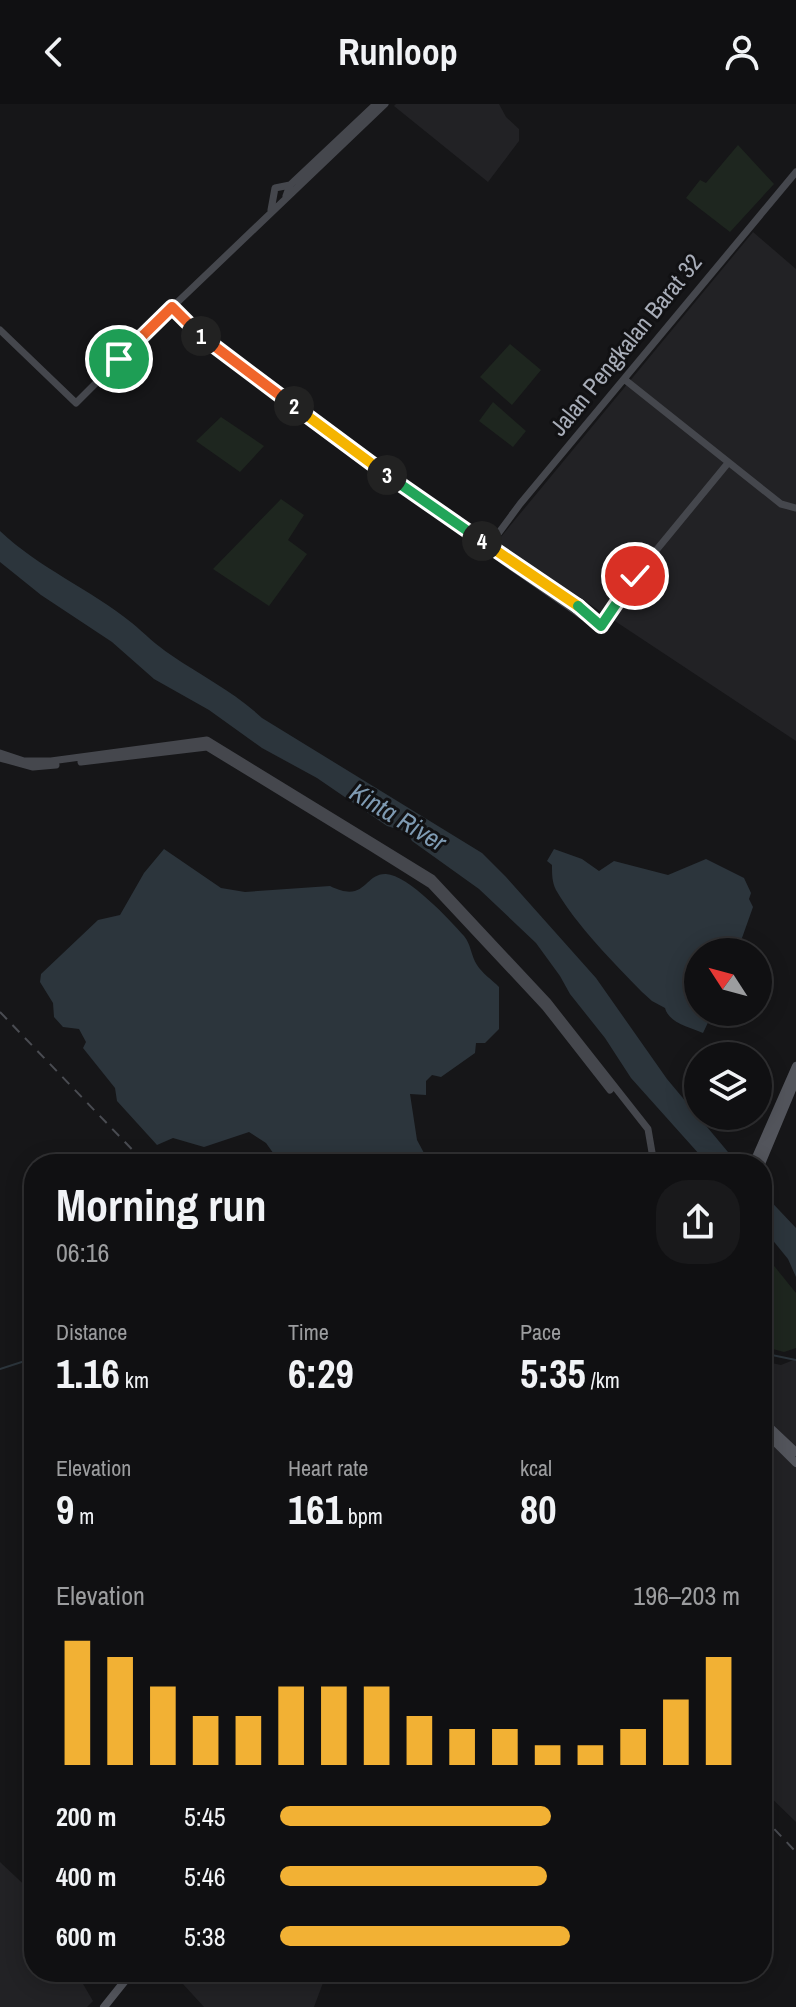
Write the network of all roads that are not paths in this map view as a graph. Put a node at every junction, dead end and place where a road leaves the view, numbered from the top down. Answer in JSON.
{"nodes":[{"id":1,"x":376,"y":104,"type":"edge"},
{"id":2,"x":385,"y":104,"type":"edge"},
{"id":3,"x":364,"y":120,"type":"junction"},
{"id":4,"x":338,"y":145,"type":"junction"},
{"id":5,"x":796,"y":172,"type":"edge"},
{"id":6,"x":290,"y":185,"type":"junction"},
{"id":7,"x":285,"y":198,"type":"junction"},
{"id":8,"x":271,"y":211,"type":"junction"},
{"id":9,"x":172,"y":307,"type":"junction"},
{"id":10,"x":0,"y":330,"type":"edge"},
{"id":11,"x":624,"y":379,"type":"junction"},
{"id":12,"x":727,"y":464,"type":"junction"},
{"id":13,"x":792,"y":509,"type":"edge"},
{"id":14,"x":490,"y":546,"type":"junction"},
{"id":15,"x":0,"y":756,"type":"edge"},
{"id":16,"x":796,"y":1066,"type":"edge"},
{"id":17,"x":796,"y":1080,"type":"edge"},
{"id":18,"x":650,"y":1154,"type":"edge"},
{"id":19,"x":761,"y":1154,"type":"edge"},
{"id":20,"x":761,"y":1154,"type":"edge"},
{"id":21,"x":772,"y":1429,"type":"edge"},
{"id":22,"x":772,"y":1439,"type":"edge"},
{"id":23,"x":796,"y":1452,"type":"edge"},
{"id":24,"x":796,"y":1463,"type":"edge"},
{"id":25,"x":124,"y":1982,"type":"edge"},
{"id":26,"x":104,"y":2007,"type":"edge"}],
"edges":[{"from":1,"to":3,"type":"street"},
{"from":2,"to":3,"type":"street"},
{"from":3,"to":4,"type":"street"},
{"from":3,"to":4,"type":"street"},
{"from":3,"to":4,"type":"street"},
{"from":4,"to":6,"type":"street"},
{"from":4,"to":7,"type":"street"},
{"from":5,"to":11,"type":"street","name":"Jalan Pengkalan Barat 32"},
{"from":6,"to":7,"type":"street"},
{"from":6,"to":8,"type":"street"},
{"from":7,"to":8,"type":"street"},
{"from":8,"to":9,"type":"street"},
{"from":9,"to":10,"type":"street"},
{"from":9,"to":14,"type":"street"},
{"from":11,"to":12,"type":"street"},
{"from":11,"to":14,"type":"street","name":"Jalan Pengkalan Barat 32"},
{"from":12,"to":13,"type":"street"},
{"from":12,"to":14,"type":"street"},
{"from":15,"to":18,"type":"street"},
{"from":16,"to":19,"type":"main road"},
{"from":17,"to":20,"type":"main road"},
{"from":21,"to":23,"type":"main road"},
{"from":22,"to":24,"type":"main road"},
{"from":25,"to":26,"type":"main road"}]}
